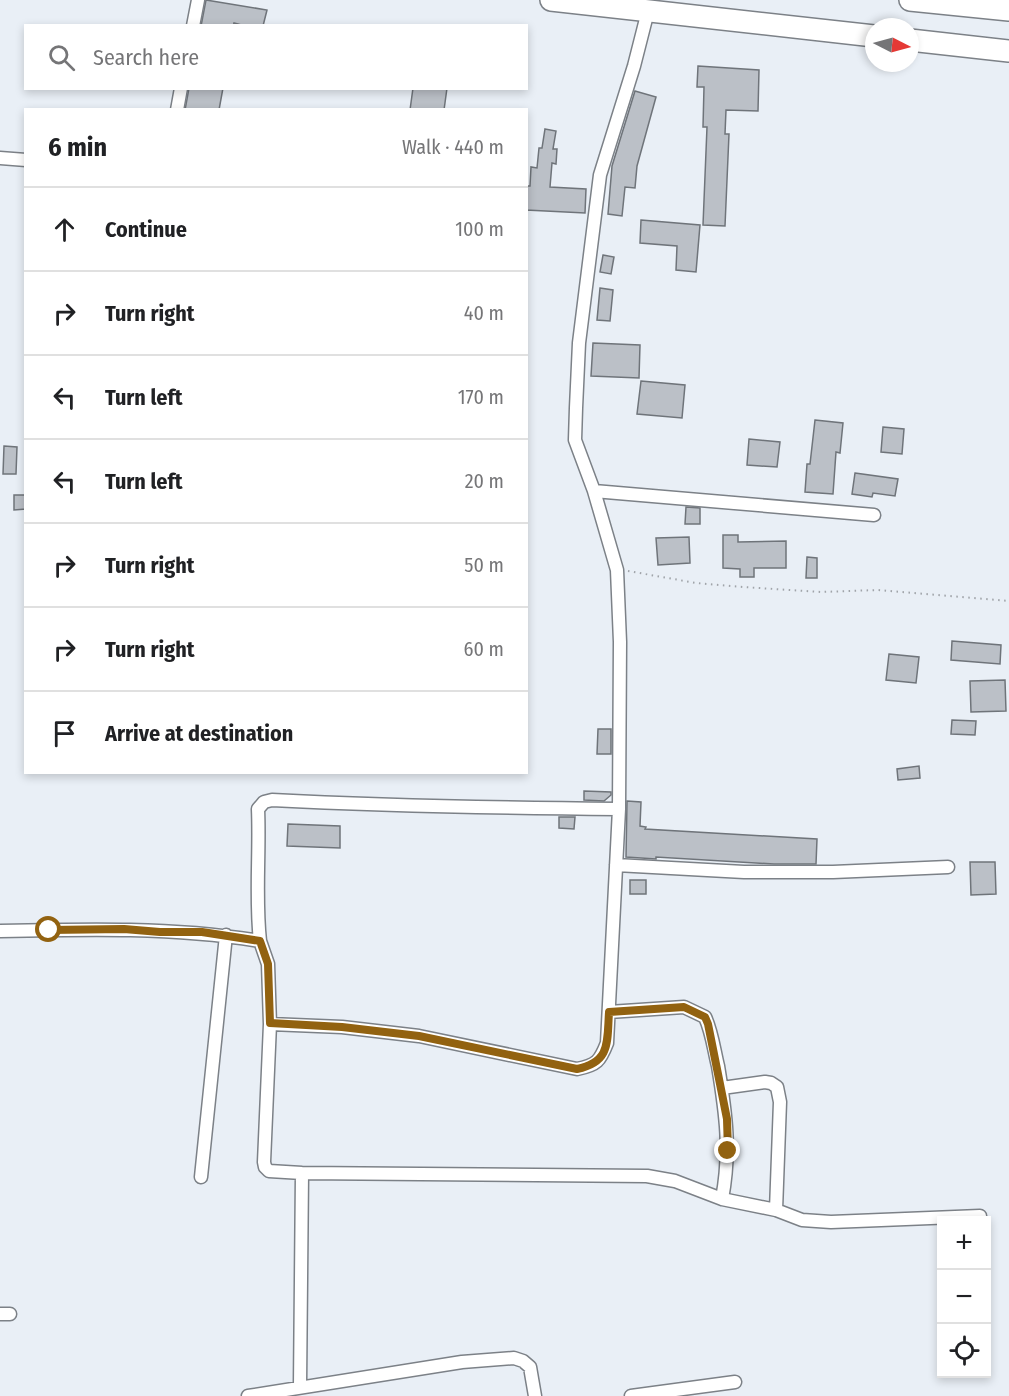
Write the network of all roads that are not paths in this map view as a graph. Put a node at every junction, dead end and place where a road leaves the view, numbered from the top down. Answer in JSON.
{"nodes":[{"id":1,"x":198,"y":0,"type":"edge"},
{"id":2,"x":551,"y":0,"type":"edge"},
{"id":3,"x":910,"y":0,"type":"edge"},
{"id":4,"x":1009,"y":10,"type":"edge"},
{"id":5,"x":648,"y":11,"type":"junction"},
{"id":6,"x":193,"y":24,"type":"edge"},
{"id":7,"x":865,"y":35,"type":"edge"},
{"id":8,"x":919,"y":41,"type":"edge"},
{"id":9,"x":1009,"y":51,"type":"edge"},
{"id":10,"x":181,"y":90,"type":"edge"},
{"id":11,"x":177,"y":108,"type":"edge"},
{"id":12,"x":0,"y":158,"type":"edge"},
{"id":13,"x":24,"y":160,"type":"edge"},
{"id":14,"x":594,"y":491,"type":"junction"},
{"id":15,"x":874,"y":515,"type":"dead end"},
{"id":16,"x":619,"y":809,"type":"junction"},
{"id":17,"x":616,"y":865,"type":"junction"},
{"id":18,"x":948,"y":867,"type":"dead end"},
{"id":19,"x":0,"y":932,"type":"edge"},
{"id":20,"x":226,"y":935,"type":"junction"},
{"id":21,"x":260,"y":941,"type":"junction"},
{"id":22,"x":609,"y":1012,"type":"junction"},
{"id":23,"x":270,"y":1023,"type":"junction"},
{"id":24,"x":722,"y":1088,"type":"junction"},
{"id":25,"x":302,"y":1173,"type":"junction"},
{"id":26,"x":201,"y":1177,"type":"dead end"},
{"id":27,"x":722,"y":1199,"type":"junction"},
{"id":28,"x":776,"y":1210,"type":"junction"},
{"id":29,"x":937,"y":1218,"type":"edge"},
{"id":30,"x":735,"y":1382,"type":"dead end"},
{"id":31,"x":300,"y":1386,"type":"junction"},
{"id":32,"x":248,"y":1396,"type":"edge"},
{"id":33,"x":535,"y":1396,"type":"edge"},
{"id":34,"x":630,"y":1396,"type":"edge"}],
"edges":[{"from":1,"to":6,"type":"street"},
{"from":2,"to":5,"type":"highway"},
{"from":3,"to":4,"type":"highway"},
{"from":5,"to":7,"type":"highway"},
{"from":5,"to":14,"type":"street"},
{"from":8,"to":9,"type":"highway"},
{"from":10,"to":11,"type":"street"},
{"from":12,"to":13,"type":"street"},
{"from":14,"to":15,"type":"street"},
{"from":14,"to":16,"type":"street"},
{"from":16,"to":17,"type":"street"},
{"from":16,"to":21,"type":"street"},
{"from":17,"to":18,"type":"street"},
{"from":17,"to":22,"type":"street"},
{"from":19,"to":20,"type":"street"},
{"from":20,"to":21,"type":"street"},
{"from":20,"to":26,"type":"street"},
{"from":21,"to":23,"type":"street"},
{"from":22,"to":23,"type":"street"},
{"from":22,"to":24,"type":"street"},
{"from":23,"to":25,"type":"street"},
{"from":24,"to":27,"type":"street"},
{"from":24,"to":28,"type":"street"},
{"from":25,"to":27,"type":"street"},
{"from":25,"to":31,"type":"street"},
{"from":27,"to":28,"type":"street"},
{"from":28,"to":29,"type":"street"},
{"from":30,"to":34,"type":"street"},
{"from":31,"to":32,"type":"street"},
{"from":31,"to":33,"type":"street"}]}
